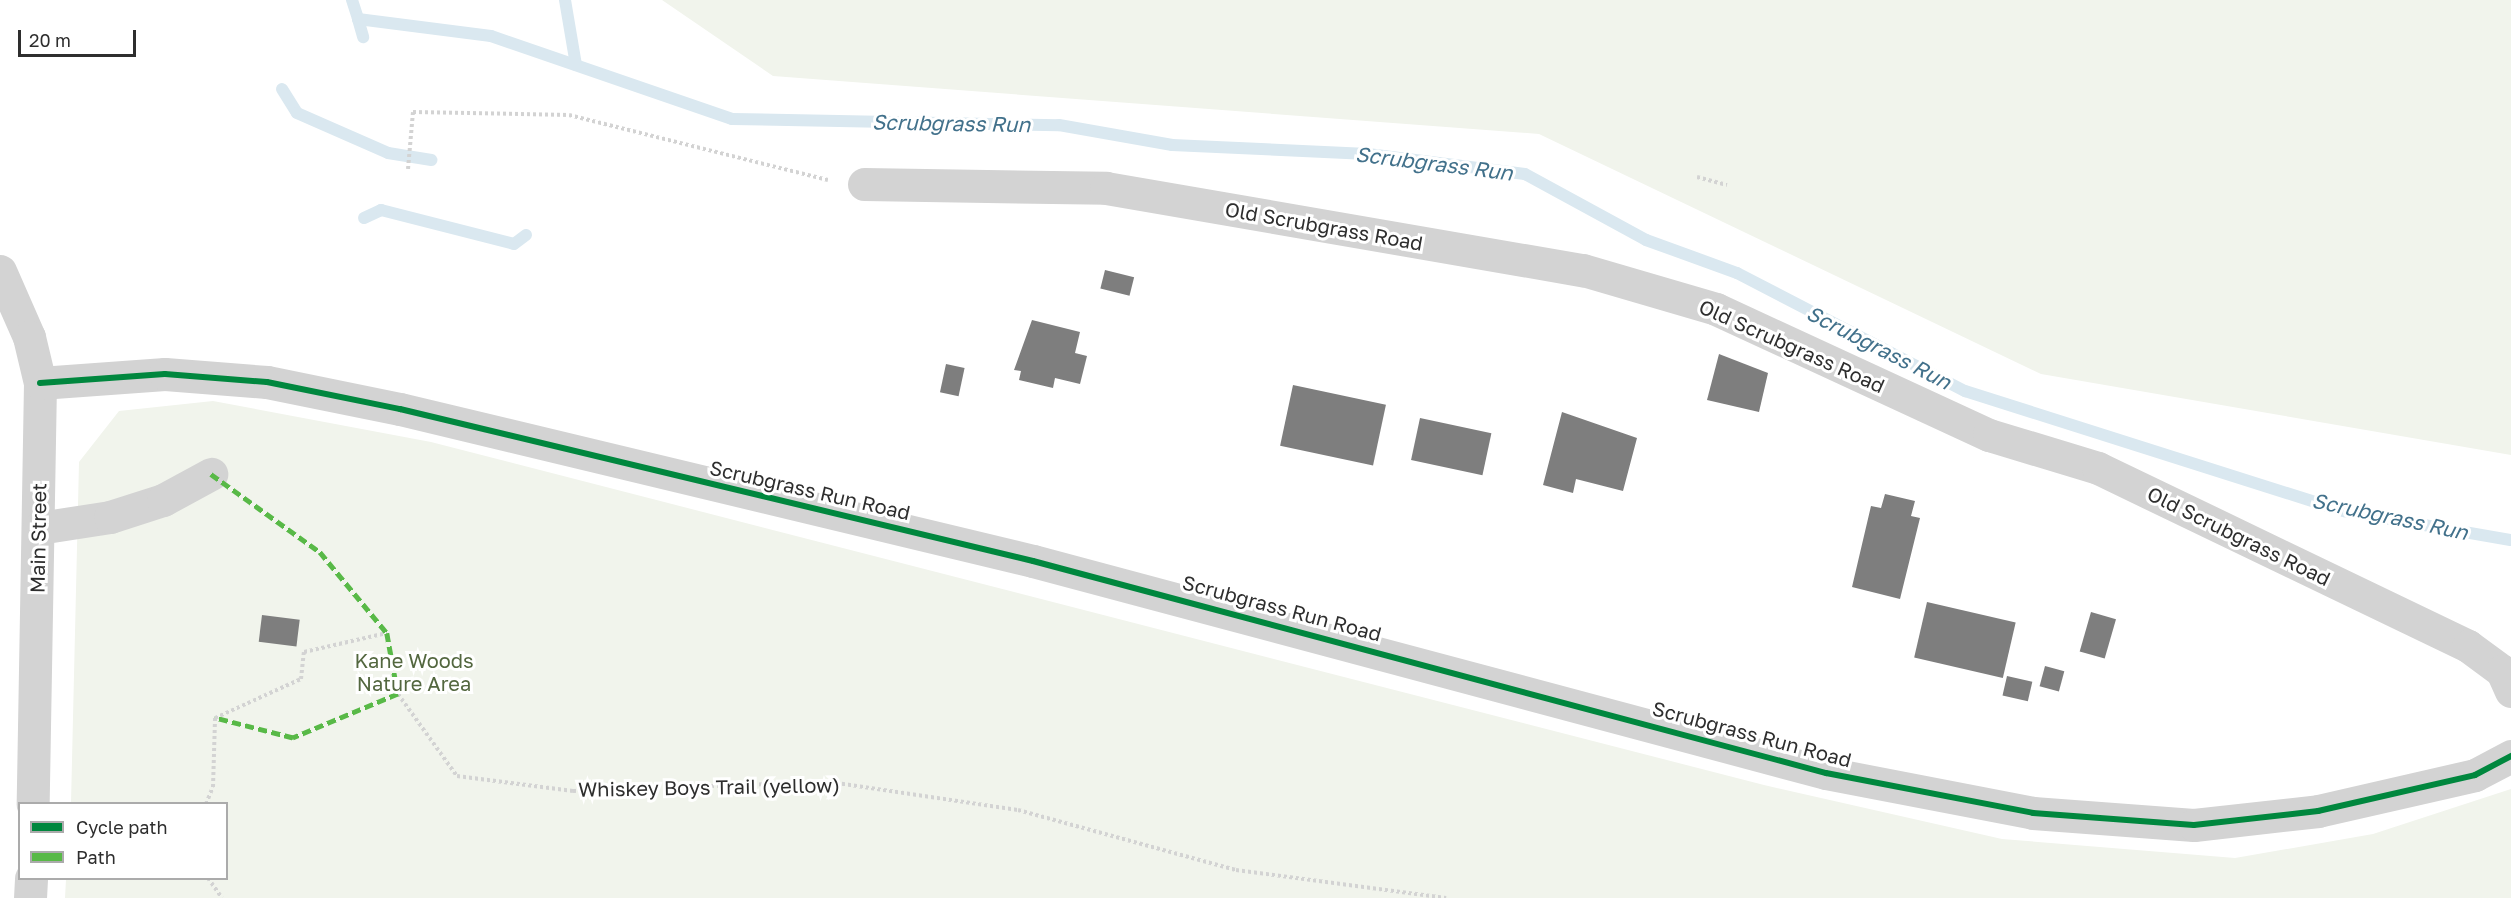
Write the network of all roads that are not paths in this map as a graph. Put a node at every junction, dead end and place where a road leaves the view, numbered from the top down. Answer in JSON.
{"nodes":[{"id":1,"x":864,"y":184,"type":"road end"},
{"id":2,"x":2,"y":275,"type":"edge"},
{"id":3,"x":40,"y":383,"type":"junction"},
{"id":4,"x":211,"y":474,"type":"dead end"},
{"id":5,"x":39,"y":528,"type":"junction"},
{"id":6,"x":2511,"y":692,"type":"edge"},
{"id":7,"x":2511,"y":756,"type":"edge"},
{"id":8,"x":33,"y":802,"type":"edge"},
{"id":9,"x":31,"y":880,"type":"edge"},
{"id":10,"x":30,"y":898,"type":"edge"}],
"edges":[{"from":1,"to":6,"type":"street","name":"Old Scrubgrass Road"},
{"from":2,"to":3,"type":"street","name":"Main Street"},
{"from":3,"to":5,"type":"street","name":"Main Street"},
{"from":3,"to":7,"type":"street","name":"Scrubgrass Run Road"},
{"from":4,"to":5,"type":"street"},
{"from":5,"to":8,"type":"street","name":"Main Street"},
{"from":9,"to":10,"type":"street"}]}
